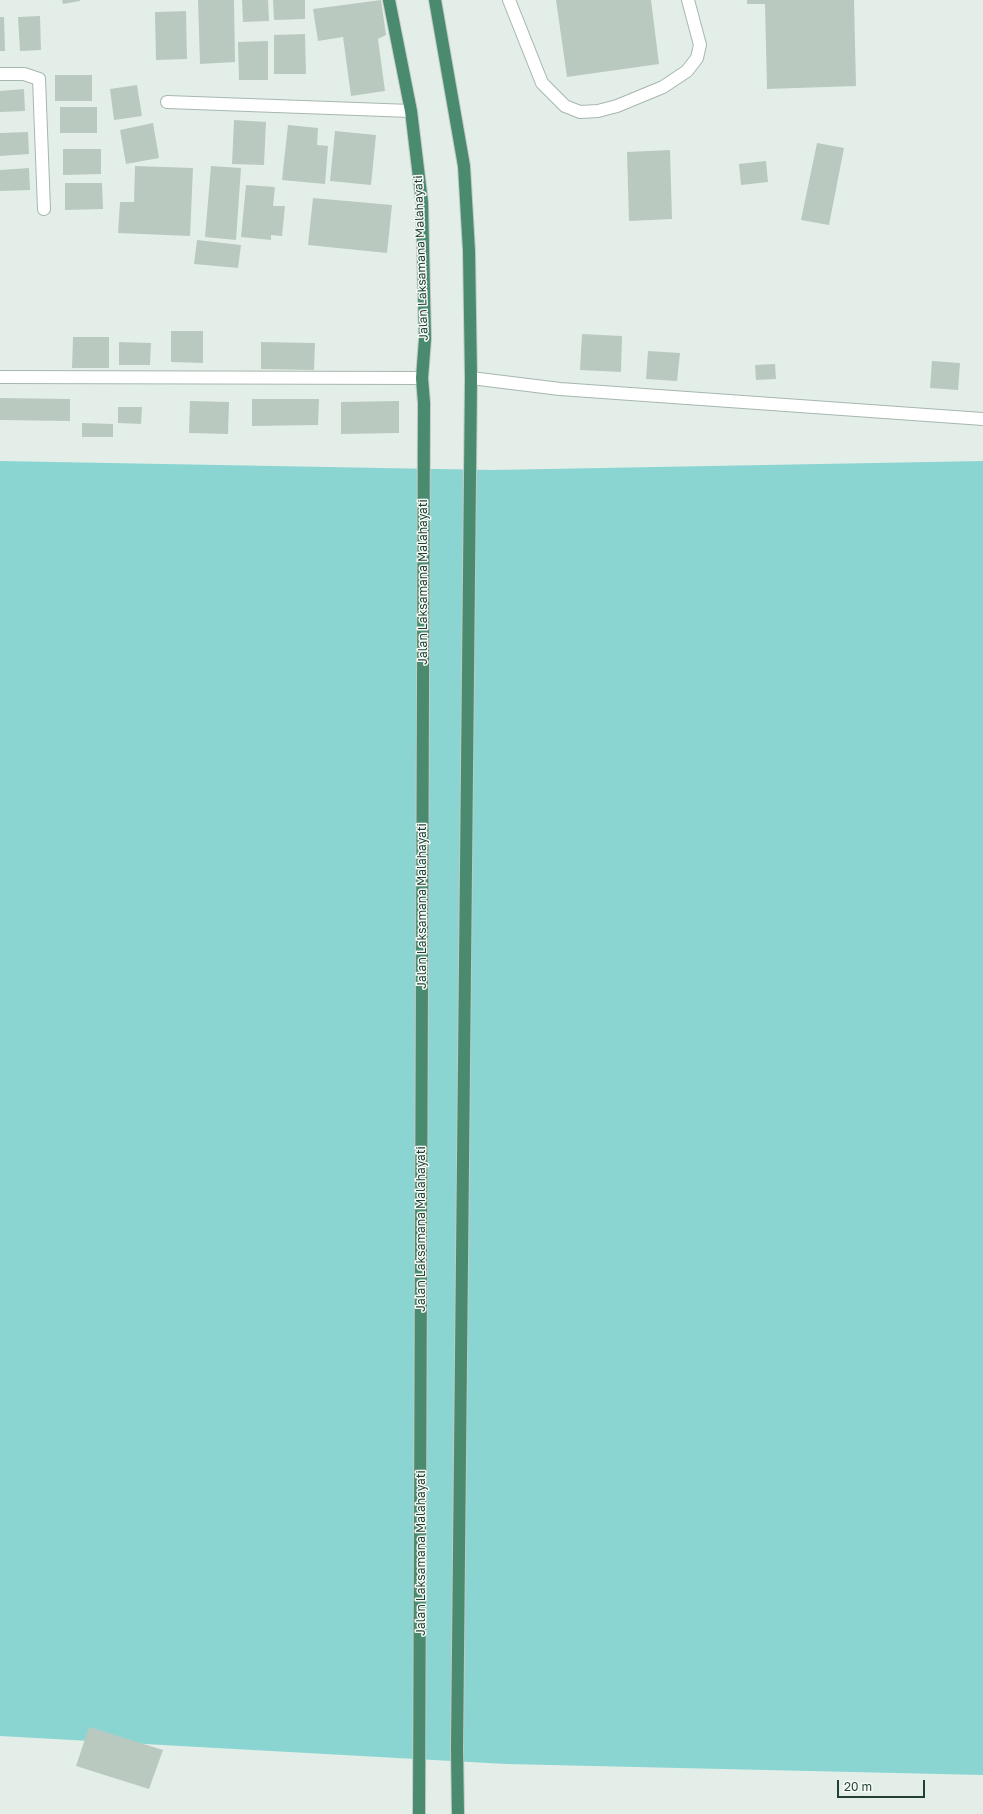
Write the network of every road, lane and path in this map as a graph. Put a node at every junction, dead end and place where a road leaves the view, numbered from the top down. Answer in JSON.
{"nodes":[{"id":1,"x":389,"y":0,"type":"edge"},
{"id":2,"x":435,"y":0,"type":"edge"},
{"id":3,"x":509,"y":0,"type":"edge"},
{"id":4,"x":688,"y":0,"type":"edge"},
{"id":5,"x":0,"y":74,"type":"edge"},
{"id":6,"x":168,"y":102,"type":"dead end"},
{"id":7,"x":411,"y":110,"type":"junction"},
{"id":8,"x":44,"y":209,"type":"dead end"},
{"id":9,"x":0,"y":377,"type":"edge"},
{"id":10,"x":422,"y":378,"type":"junction"},
{"id":11,"x":471,"y":378,"type":"junction"},
{"id":12,"x":983,"y":419,"type":"edge"},
{"id":13,"x":419,"y":1814,"type":"edge"},
{"id":14,"x":458,"y":1814,"type":"edge"}],
"edges":[{"from":1,"to":7,"type":"highway","name":"Jalan Laksamana Malahayati"},
{"from":2,"to":11,"type":"highway"},
{"from":3,"to":4,"type":"street"},
{"from":5,"to":8,"type":"street"},
{"from":6,"to":7,"type":"street"},
{"from":7,"to":10,"type":"highway","name":"Jalan Laksamana Malahayati"},
{"from":9,"to":10,"type":"street"},
{"from":10,"to":13,"type":"highway","name":"Jalan Laksamana Malahayati"},
{"from":11,"to":12,"type":"street"},
{"from":11,"to":14,"type":"highway"}]}
